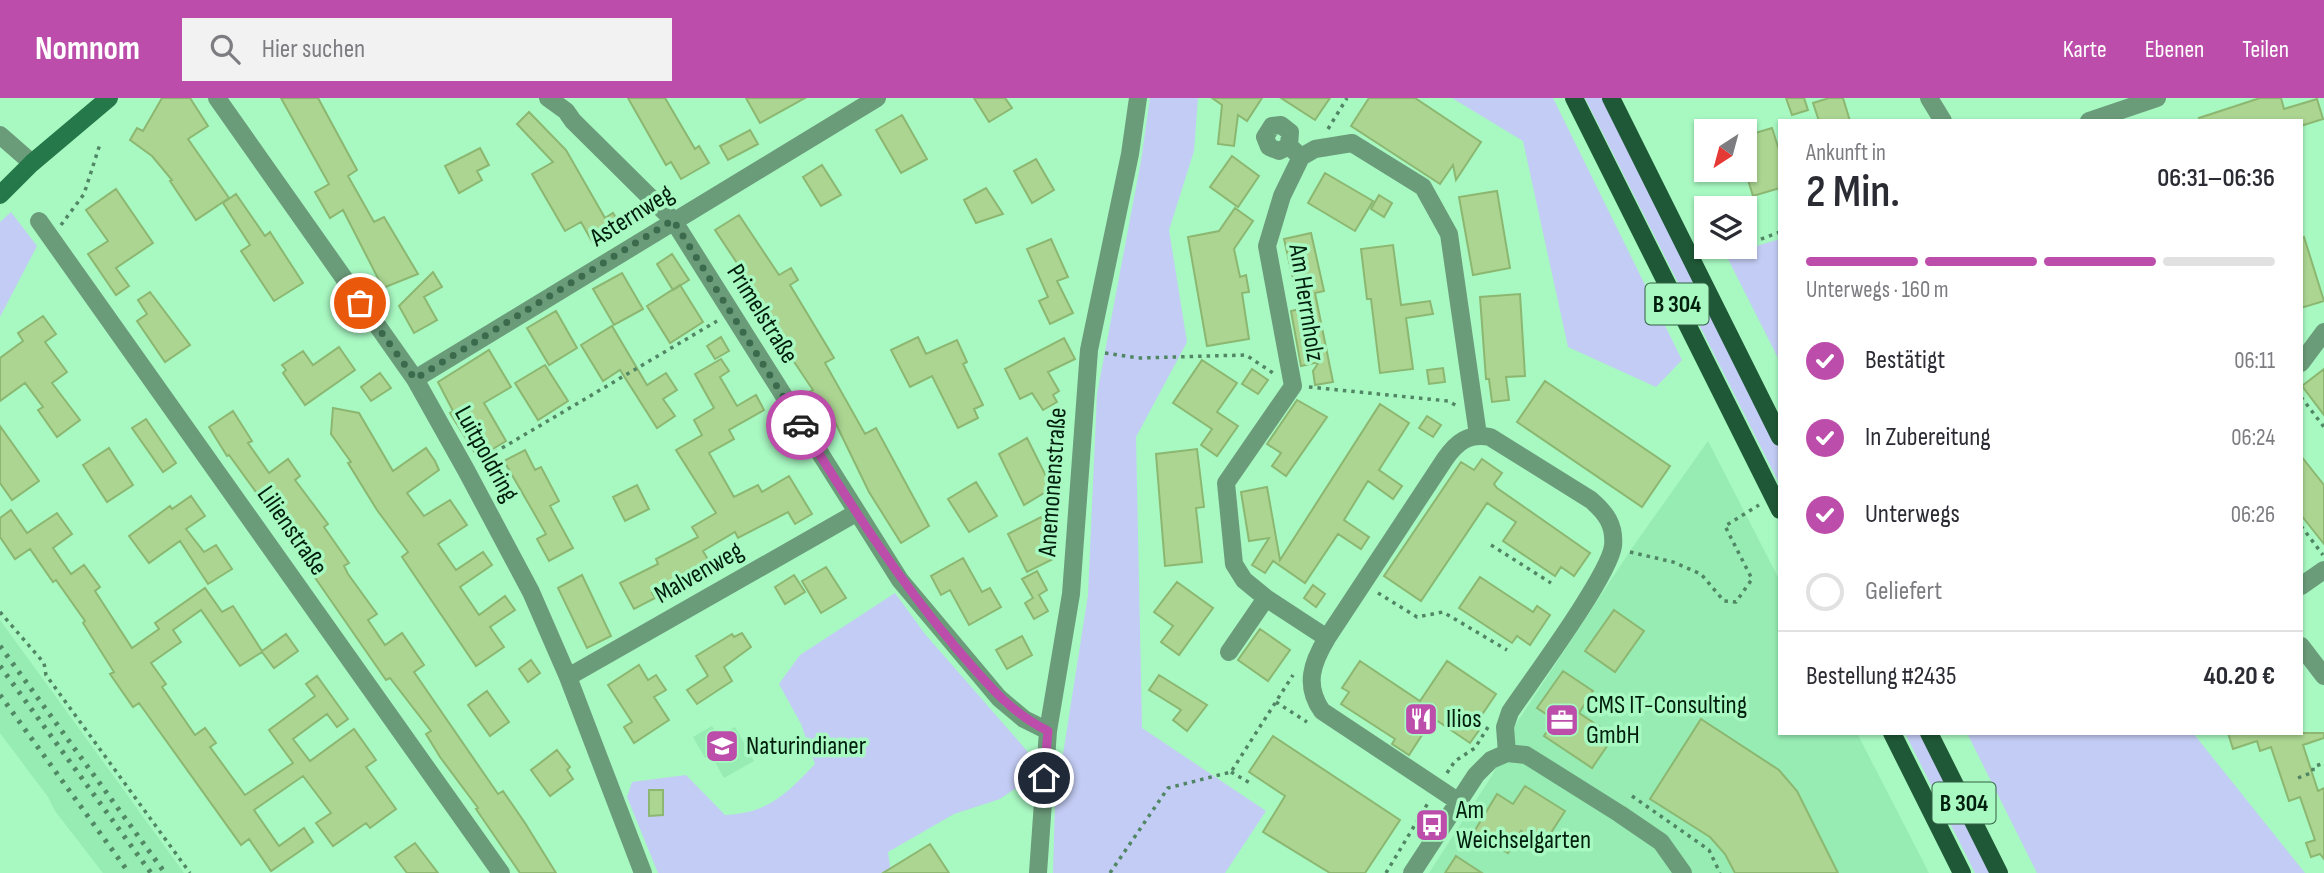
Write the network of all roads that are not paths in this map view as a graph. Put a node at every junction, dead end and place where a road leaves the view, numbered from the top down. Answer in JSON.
{"nodes":[{"id":1,"x":109,"y":98,"type":"edge"},
{"id":2,"x":217,"y":98,"type":"edge"},
{"id":3,"x":548,"y":98,"type":"edge"},
{"id":4,"x":877,"y":98,"type":"edge"},
{"id":5,"x":1138,"y":98,"type":"edge"},
{"id":6,"x":1574,"y":98,"type":"edge"},
{"id":7,"x":1611,"y":98,"type":"edge"},
{"id":8,"x":1929,"y":98,"type":"edge"},
{"id":9,"x":2157,"y":98,"type":"edge"},
{"id":10,"x":1942,"y":119,"type":"edge"},
{"id":11,"x":2095,"y":119,"type":"edge"},
{"id":12,"x":0,"y":135,"type":"edge"},
{"id":13,"x":32,"y":163,"type":"junction"},
{"id":14,"x":0,"y":195,"type":"edge"},
{"id":15,"x":673,"y":220,"type":"junction"},
{"id":16,"x":38,"y":221,"type":"dead end"},
{"id":17,"x":2324,"y":332,"type":"edge"},
{"id":18,"x":2303,"y":360,"type":"edge"},
{"id":19,"x":415,"y":379,"type":"junction"},
{"id":20,"x":1778,"y":433,"type":"edge"},
{"id":21,"x":1478,"y":435,"type":"junction"},
{"id":22,"x":1778,"y":506,"type":"edge"},
{"id":23,"x":856,"y":513,"type":"junction"},
{"id":24,"x":2324,"y":570,"type":"edge"},
{"id":25,"x":2303,"y":585,"type":"edge"},
{"id":26,"x":1266,"y":598,"type":"junction"},
{"id":27,"x":1327,"y":638,"type":"junction"},
{"id":28,"x":2303,"y":649,"type":"edge"},
{"id":29,"x":1229,"y":652,"type":"dead end"},
{"id":30,"x":2324,"y":676,"type":"edge"},
{"id":31,"x":568,"y":677,"type":"junction"},
{"id":32,"x":1048,"y":731,"type":"junction"},
{"id":33,"x":1893,"y":735,"type":"edge"},
{"id":34,"x":1929,"y":735,"type":"edge"},
{"id":35,"x":1507,"y":753,"type":"junction"},
{"id":36,"x":1459,"y":802,"type":"junction"},
{"id":37,"x":501,"y":873,"type":"edge"},
{"id":38,"x":643,"y":873,"type":"edge"},
{"id":39,"x":1038,"y":873,"type":"edge"},
{"id":40,"x":1412,"y":873,"type":"edge"},
{"id":41,"x":1683,"y":873,"type":"edge"},
{"id":42,"x":1962,"y":873,"type":"edge"},
{"id":43,"x":1999,"y":873,"type":"edge"}],
"edges":[{"from":1,"to":13,"type":"street"},
{"from":2,"to":19,"type":"street","name":"Luitpoldring"},
{"from":3,"to":15,"type":"street","name":"Primelstraße"},
{"from":4,"to":15,"type":"street","name":"Asternweg"},
{"from":5,"to":32,"type":"street","name":"Anemonenstraße"},
{"from":6,"to":22,"type":"main road","number":"B 304"},
{"from":7,"to":20,"type":"main road","number":"B 304"},
{"from":8,"to":10,"type":"street"},
{"from":9,"to":11,"type":"street"},
{"from":12,"to":13,"type":"street"},
{"from":13,"to":14,"type":"street"},
{"from":15,"to":19,"type":"street","name":"Asternweg"},
{"from":15,"to":23,"type":"street","name":"Primelstraße"},
{"from":16,"to":37,"type":"street","name":"Lilienstraße"},
{"from":17,"to":18,"type":"street"},
{"from":19,"to":31,"type":"street","name":"Luitpoldring"},
{"from":21,"to":26,"type":"street","name":"Am Herrnholz"},
{"from":21,"to":27,"type":"street"},
{"from":21,"to":35,"type":"street"},
{"from":23,"to":31,"type":"street","name":"Malvenweg"},
{"from":23,"to":32,"type":"street","name":"Primelstraße"},
{"from":24,"to":25,"type":"street"},
{"from":26,"to":27,"type":"street","name":"Am Herrnholz"},
{"from":26,"to":29,"type":"street"},
{"from":27,"to":36,"type":"street"},
{"from":28,"to":30,"type":"street"},
{"from":31,"to":38,"type":"street","name":"Luitpoldring"},
{"from":32,"to":39,"type":"street","name":"Anemonenstraße"},
{"from":33,"to":42,"type":"main road","number":"B 304"},
{"from":34,"to":43,"type":"main road","number":"B 304"},
{"from":35,"to":36,"type":"street"},
{"from":35,"to":41,"type":"street"},
{"from":36,"to":40,"type":"street"}]}
